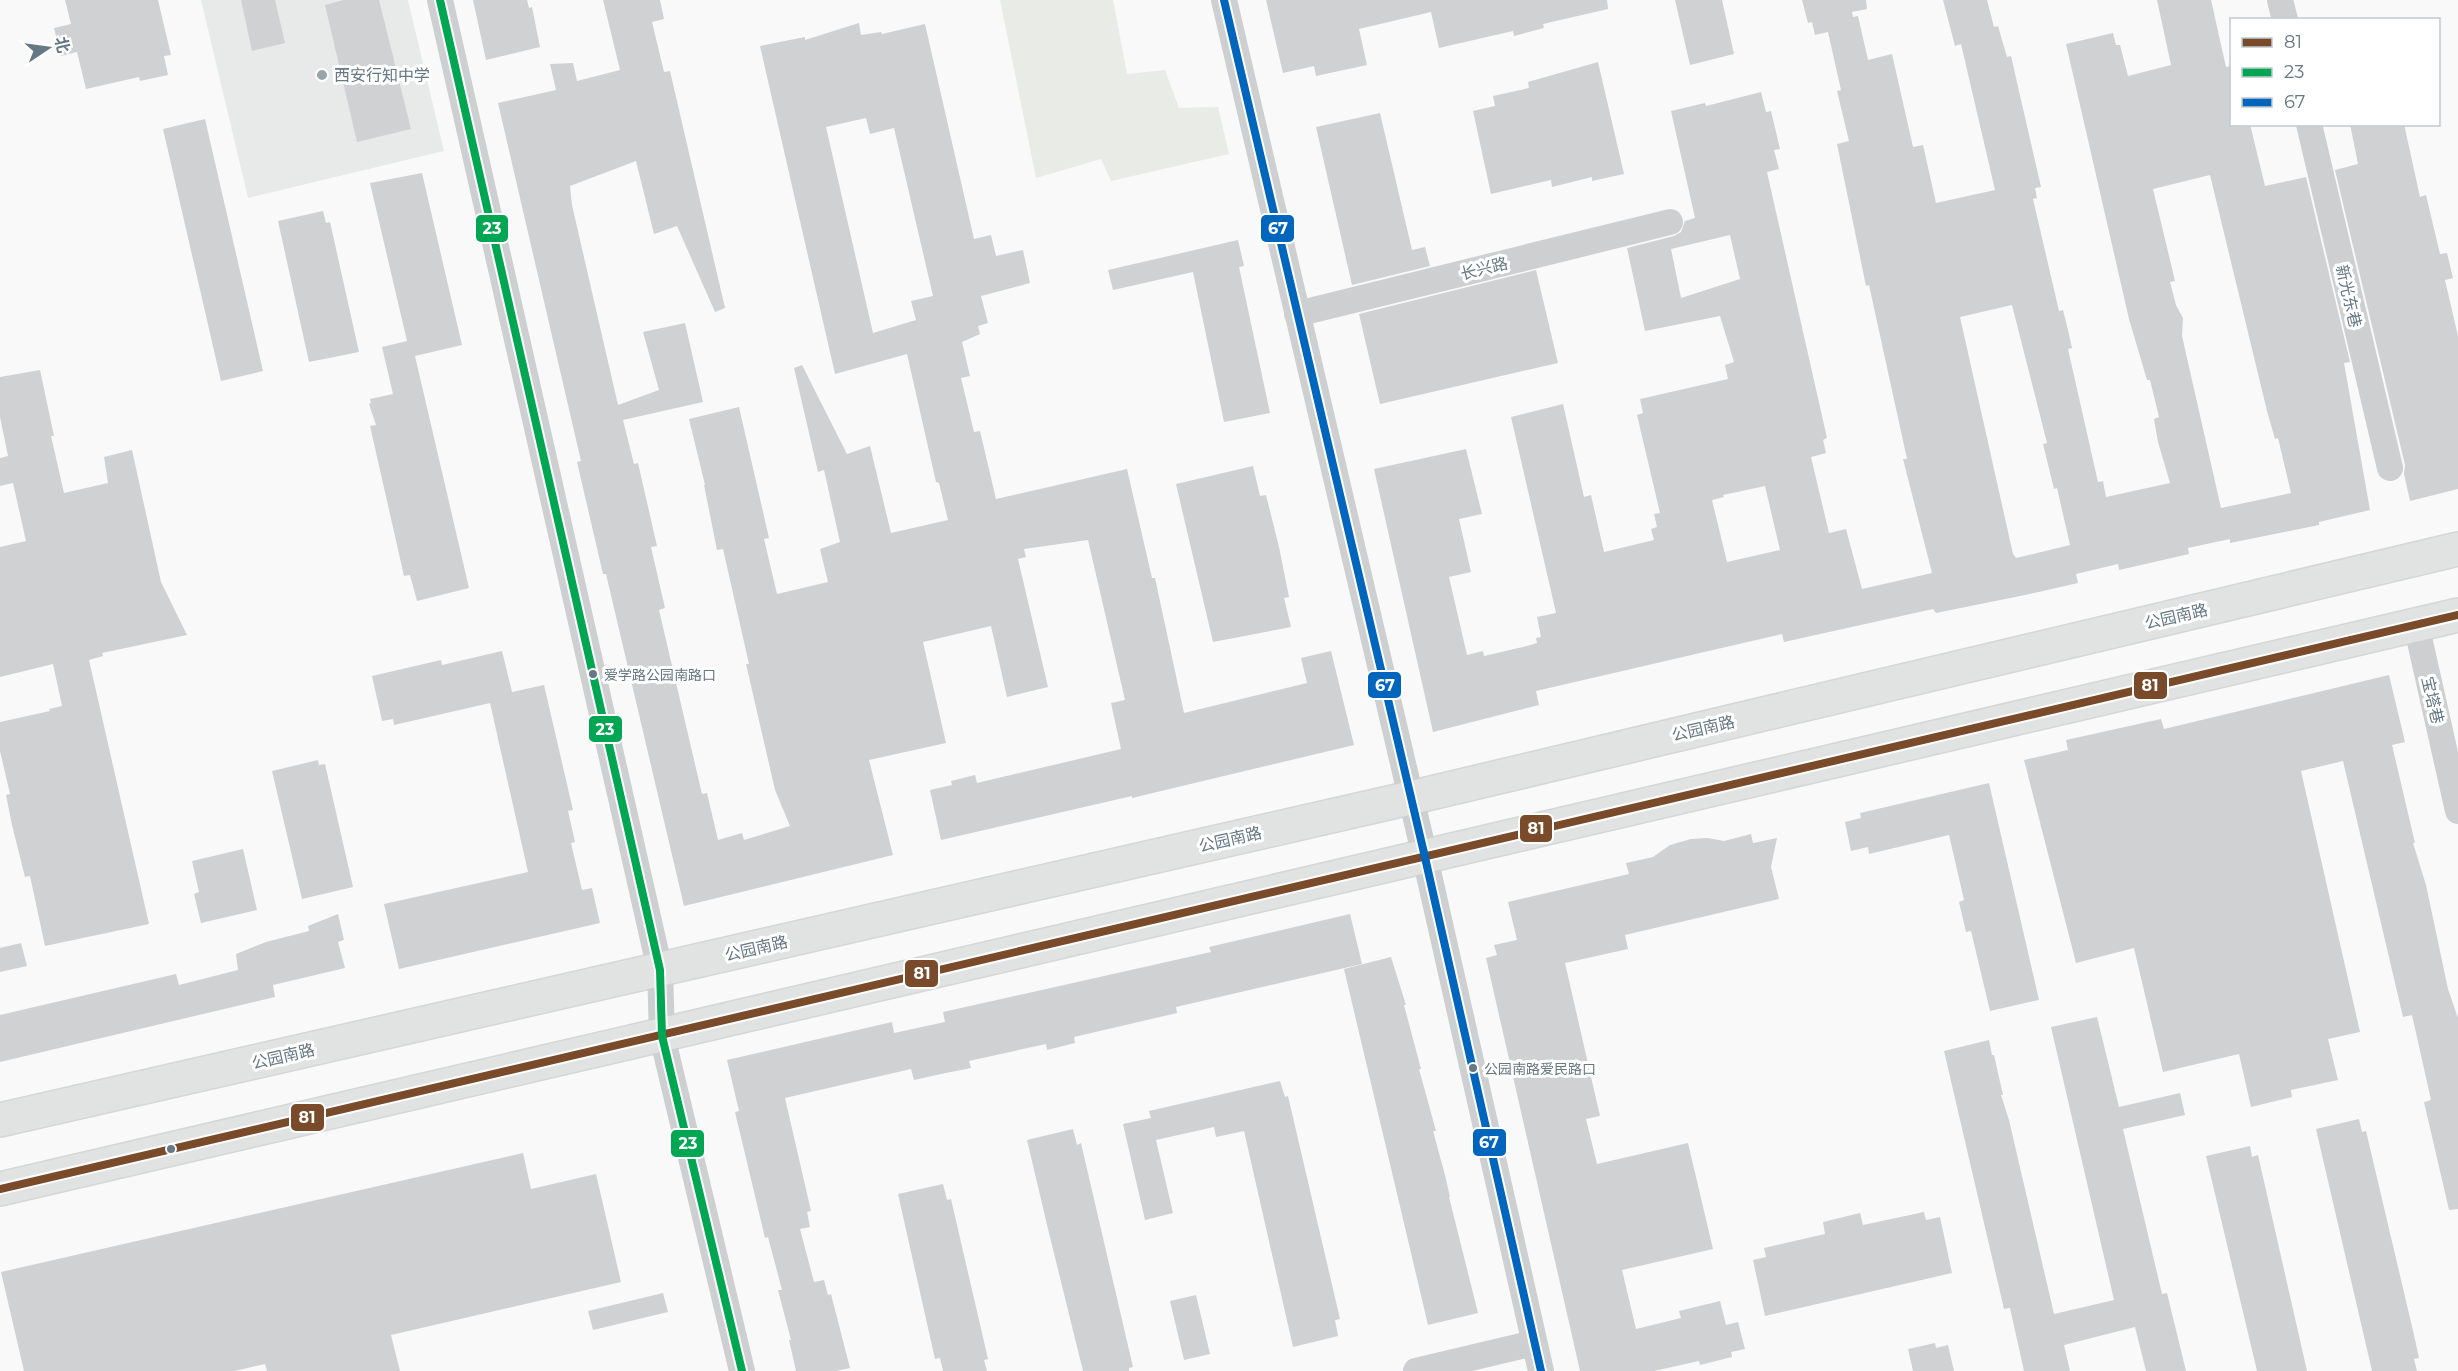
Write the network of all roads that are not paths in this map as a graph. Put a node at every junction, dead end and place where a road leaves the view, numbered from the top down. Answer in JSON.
{"nodes":[{"id":1,"x":440,"y":0,"type":"edge"},
{"id":2,"x":1224,"y":0,"type":"edge"},
{"id":3,"x":2280,"y":0,"type":"edge"},
{"id":4,"x":2284,"y":18,"type":"edge"},
{"id":5,"x":2309,"y":126,"type":"edge"},
{"id":6,"x":1670,"y":222,"type":"dead end"},
{"id":7,"x":1297,"y":314,"type":"junction"},
{"id":8,"x":2390,"y":468,"type":"dead end"},
{"id":9,"x":2458,"y":549,"type":"edge"},
{"id":10,"x":2458,"y":615,"type":"edge"},
{"id":11,"x":2416,"y":624,"type":"junction"},
{"id":12,"x":1410,"y":798,"type":"junction"},
{"id":13,"x":2458,"y":811,"type":"edge"},
{"id":14,"x":1424,"y":854,"type":"junction"},
{"id":15,"x":660,"y":970,"type":"junction"},
{"id":16,"x":662,"y":1036,"type":"junction"},
{"id":17,"x":0,"y":1120,"type":"edge"},
{"id":18,"x":0,"y":1189,"type":"edge"},
{"id":19,"x":1534,"y":1342,"type":"junction"},
{"id":20,"x":742,"y":1371,"type":"edge"},
{"id":21,"x":1416,"y":1371,"type":"edge"},
{"id":22,"x":1541,"y":1371,"type":"edge"}],
"edges":[{"from":1,"to":15,"type":"street"},
{"from":2,"to":7,"type":"street"},
{"from":3,"to":4,"type":"street"},
{"from":5,"to":8,"type":"street","name":"新光东巷"},
{"from":6,"to":7,"type":"street","name":"长兴路"},
{"from":7,"to":12,"type":"street"},
{"from":9,"to":12,"type":"main road","name":"公园南路"},
{"from":10,"to":11,"type":"main road"},
{"from":11,"to":13,"type":"street","name":"宝塔巷"},
{"from":11,"to":14,"type":"main road"},
{"from":12,"to":14,"type":"street"},
{"from":12,"to":15,"type":"main road","name":"公园南路"},
{"from":14,"to":16,"type":"main road"},
{"from":14,"to":19,"type":"street"},
{"from":15,"to":16,"type":"street"},
{"from":15,"to":17,"type":"main road","name":"公园南路"},
{"from":16,"to":18,"type":"main road"},
{"from":16,"to":20,"type":"street"},
{"from":19,"to":21,"type":"street"},
{"from":19,"to":22,"type":"street"}]}
